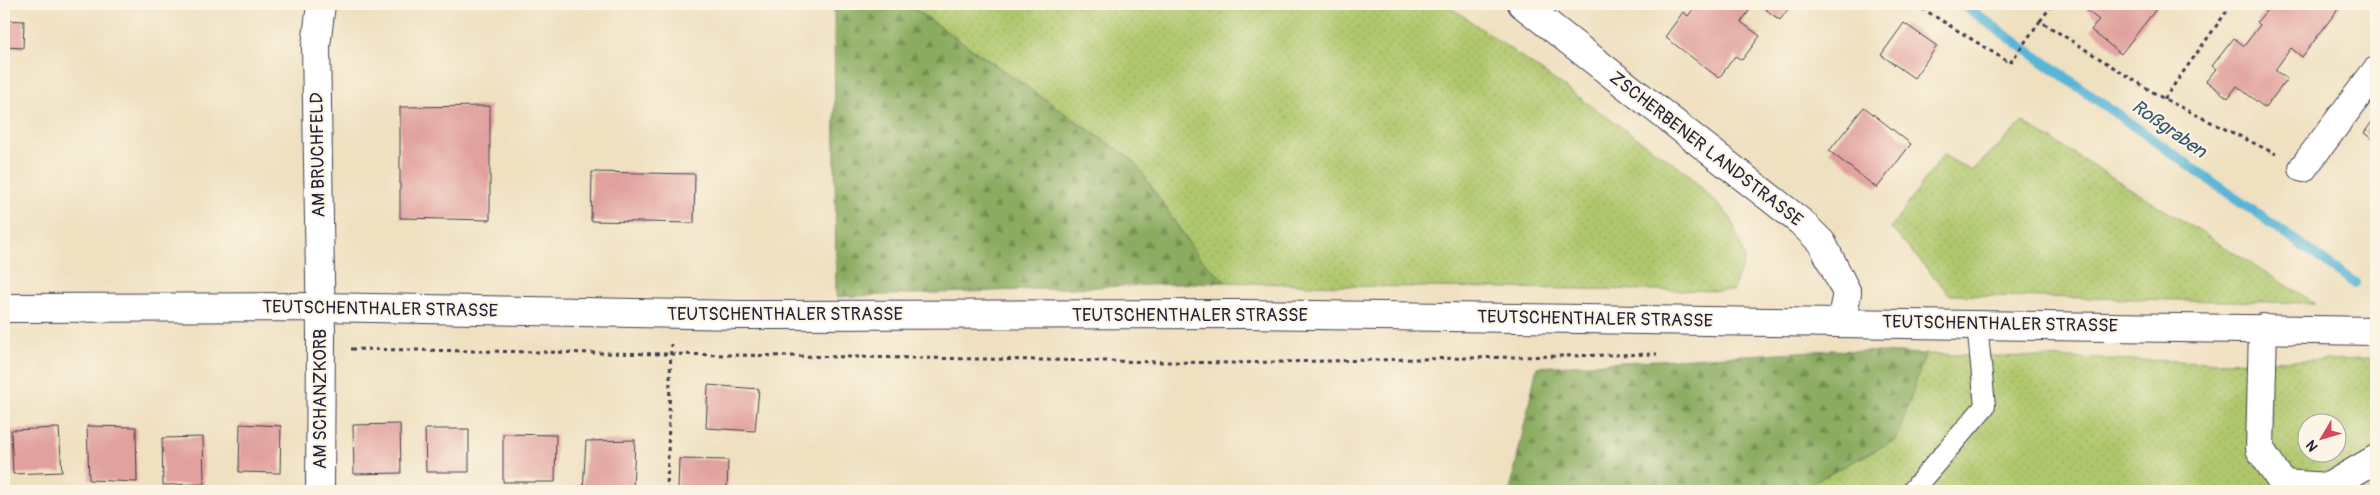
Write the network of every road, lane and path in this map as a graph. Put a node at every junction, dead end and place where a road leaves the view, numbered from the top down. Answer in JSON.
{"nodes":[{"id":1,"x":321,"y":4,"type":"edge"},
{"id":2,"x":1522,"y":4,"type":"edge"},
{"id":3,"x":1915,"y":4,"type":"edge"},
{"id":4,"x":2053,"y":4,"type":"edge"},
{"id":5,"x":2232,"y":4,"type":"edge"},
{"id":6,"x":2040,"y":21,"type":"junction"},
{"id":7,"x":2376,"y":71,"type":"edge"},
{"id":8,"x":2164,"y":99,"type":"junction"},
{"id":9,"x":2303,"y":168,"type":"joint"},
{"id":10,"x":320,"y":307,"type":"junction"},
{"id":11,"x":4,"y":308,"type":"edge"},
{"id":12,"x":671,"y":314,"type":"junction"},
{"id":13,"x":1841,"y":322,"type":"junction"},
{"id":14,"x":1976,"y":324,"type":"junction"},
{"id":15,"x":2263,"y":328,"type":"junction"},
{"id":16,"x":2376,"y":331,"type":"edge"},
{"id":17,"x":321,"y":348,"type":"junction"},
{"id":18,"x":671,"y":354,"type":"junction"},
{"id":19,"x":1665,"y":354,"type":"dead end"},
{"id":20,"x":2376,"y":459,"type":"edge"},
{"id":21,"x":320,"y":491,"type":"edge"},
{"id":22,"x":667,"y":491,"type":"edge"},
{"id":23,"x":1912,"y":491,"type":"edge"}],
"edges":[{"from":1,"to":10,"type":"street","name":"AM BRUCHFELD"},
{"from":2,"to":13,"type":"street","name":"ZSCHERBENER LANDSTRASSE"},
{"from":3,"to":6,"type":"path"},
{"from":4,"to":6,"type":"path"},
{"from":5,"to":8,"type":"path"},
{"from":6,"to":8,"type":"path"},
{"from":7,"to":9,"type":"street"},
{"from":8,"to":9,"type":"path"},
{"from":10,"to":11,"type":"street","name":"TEUTSCHENTHALER STRASSE"},
{"from":10,"to":12,"type":"street","name":"TEUTSCHENTHALER STRASSE"},
{"from":10,"to":17,"type":"street","name":"AM SCHANZKORB"},
{"from":12,"to":13,"type":"street","name":"TEUTSCHENTHALER STRASSE"},
{"from":12,"to":18,"type":"path"},
{"from":13,"to":14,"type":"street","name":"TEUTSCHENTHALER STRASSE"},
{"from":14,"to":15,"type":"street","name":"TEUTSCHENTHALER STRASSE"},
{"from":14,"to":23,"type":"lane"},
{"from":15,"to":16,"type":"street","name":"TEUTSCHENTHALER STRASSE"},
{"from":15,"to":20,"type":"street"},
{"from":17,"to":18,"type":"path"},
{"from":17,"to":21,"type":"street","name":"AM SCHANZKORB"},
{"from":18,"to":19,"type":"path"},
{"from":18,"to":22,"type":"path"}]}
